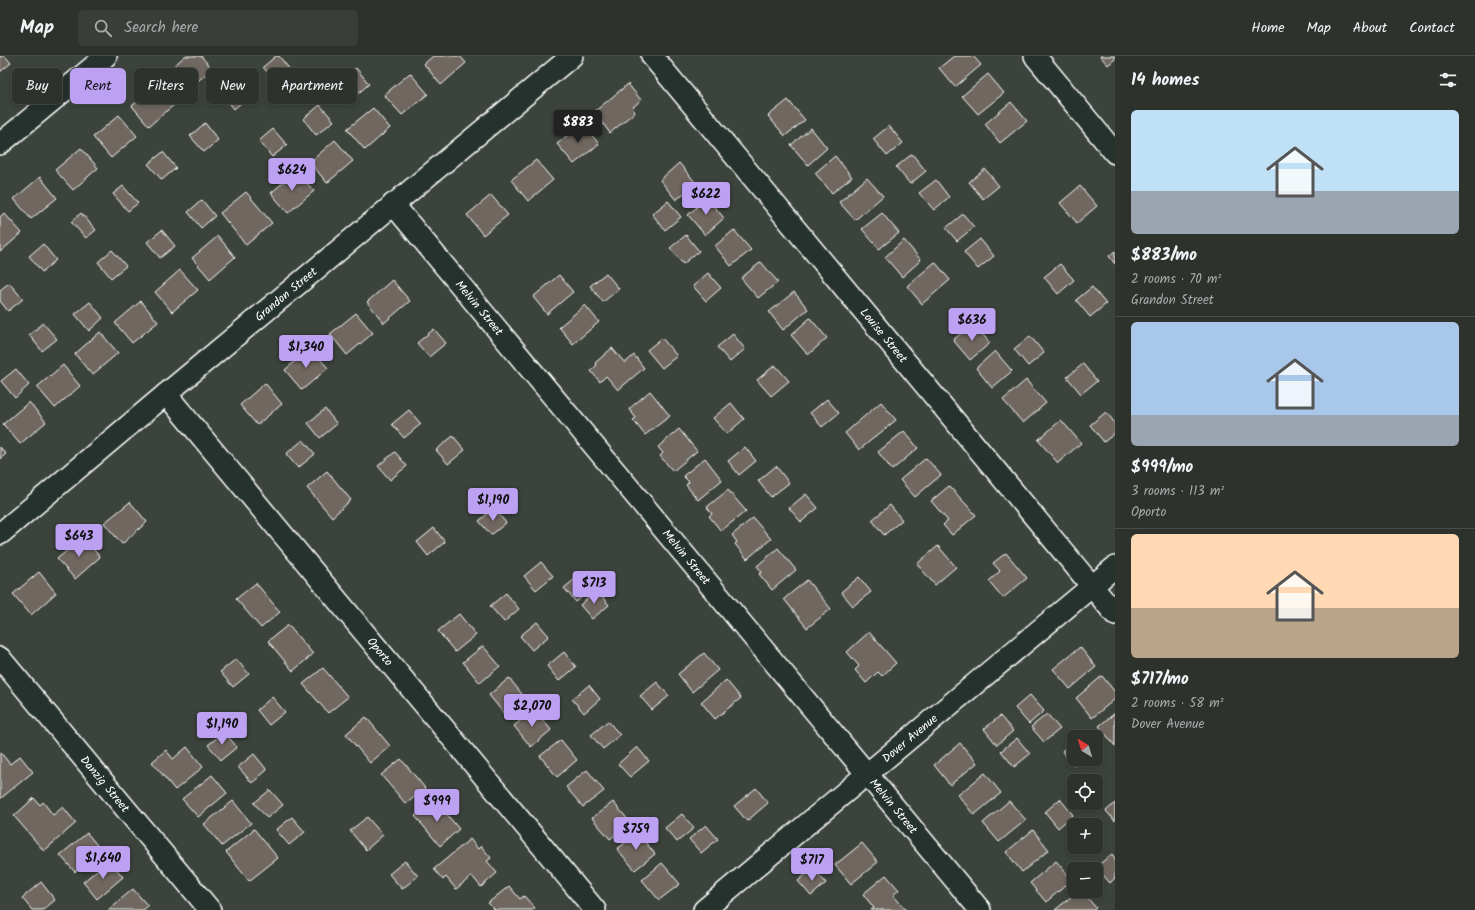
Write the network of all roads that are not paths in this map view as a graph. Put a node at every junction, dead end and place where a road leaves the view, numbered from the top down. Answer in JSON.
{"nodes":[{"id":1,"x":106,"y":56,"type":"edge"},
{"id":2,"x":572,"y":56,"type":"edge"},
{"id":3,"x":652,"y":56,"type":"edge"},
{"id":4,"x":1035,"y":56,"type":"edge"},
{"id":5,"x":0,"y":144,"type":"edge"},
{"id":6,"x":1115,"y":153,"type":"edge"},
{"id":7,"x":393,"y":204,"type":"junction"},
{"id":8,"x":166,"y":394,"type":"junction"},
{"id":9,"x":0,"y":534,"type":"edge"},
{"id":10,"x":1115,"y":567,"type":"edge"},
{"id":11,"x":1092,"y":586,"type":"junction"},
{"id":12,"x":1115,"y":614,"type":"edge"},
{"id":13,"x":0,"y":658,"type":"edge"},
{"id":14,"x":867,"y":773,"type":"junction"},
{"id":15,"x":210,"y":910,"type":"edge"},
{"id":16,"x":594,"y":910,"type":"edge"},
{"id":17,"x":704,"y":910,"type":"edge"},
{"id":18,"x":980,"y":910,"type":"edge"}],
"edges":[{"from":1,"to":5,"type":"street"},
{"from":2,"to":7,"type":"street","name":"Grandon Street"},
{"from":3,"to":11,"type":"street","name":"Louise Street"},
{"from":4,"to":6,"type":"street"},
{"from":7,"to":8,"type":"street","name":"Grandon Street"},
{"from":7,"to":14,"type":"street","name":"Melvin Street"},
{"from":8,"to":9,"type":"street","name":"Grandon Street"},
{"from":8,"to":16,"type":"street","name":"Oporto"},
{"from":10,"to":11,"type":"street","name":"Dover Avenue"},
{"from":11,"to":12,"type":"street","name":"Louise Street"},
{"from":11,"to":14,"type":"street","name":"Dover Avenue"},
{"from":13,"to":15,"type":"street","name":"Danzig Street"},
{"from":14,"to":17,"type":"street","name":"Dover Avenue"},
{"from":14,"to":18,"type":"street","name":"Melvin Street"}]}
